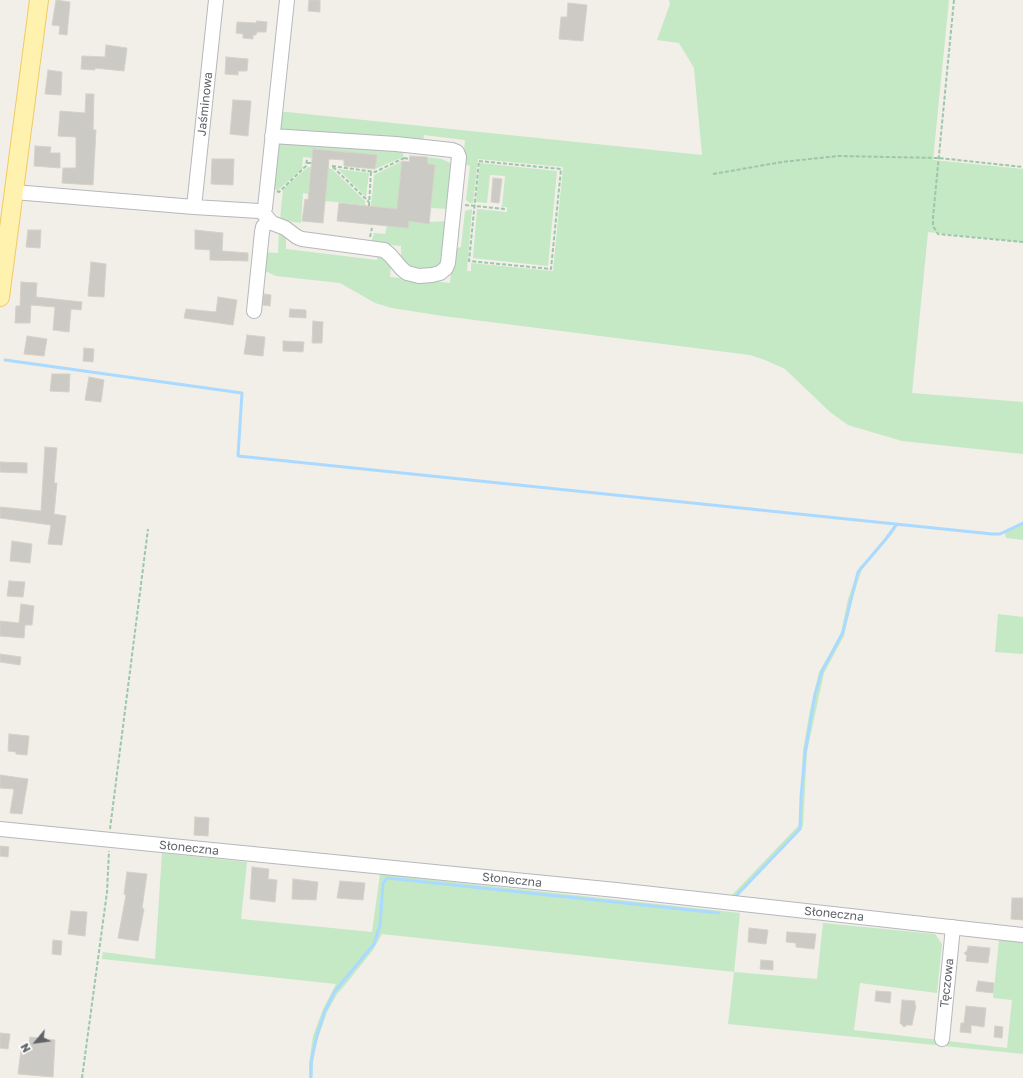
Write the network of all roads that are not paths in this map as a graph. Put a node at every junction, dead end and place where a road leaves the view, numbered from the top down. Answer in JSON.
{"nodes":[{"id":1,"x":39,"y":0,"type":"edge"},
{"id":2,"x":216,"y":0,"type":"edge"},
{"id":3,"x":287,"y":0,"type":"edge"},
{"id":4,"x":272,"y":136,"type":"junction"},
{"id":5,"x":14,"y":192,"type":"junction"},
{"id":6,"x":194,"y":207,"type":"junction"},
{"id":7,"x":270,"y":220,"type":"junction"},
{"id":8,"x":0,"y":297,"type":"edge"},
{"id":9,"x":254,"y":311,"type":"dead end"},
{"id":10,"x":0,"y":829,"type":"edge"},
{"id":11,"x":953,"y":927,"type":"junction"},
{"id":12,"x":1023,"y":935,"type":"edge"},
{"id":13,"x":942,"y":1039,"type":"dead end"}],
"edges":[{"from":1,"to":5,"type":"main road"},
{"from":2,"to":6,"type":"street","name":"Jaśminowa"},
{"from":3,"to":4,"type":"street"},
{"from":4,"to":7,"type":"street"},
{"from":4,"to":7,"type":"street"},
{"from":5,"to":6,"type":"street"},
{"from":5,"to":8,"type":"main road"},
{"from":6,"to":7,"type":"street"},
{"from":7,"to":9,"type":"street"},
{"from":10,"to":11,"type":"street","name":"Słoneczna"},
{"from":11,"to":12,"type":"street","name":"Słoneczna"},
{"from":11,"to":13,"type":"street","name":"Tęczowa"}]}
